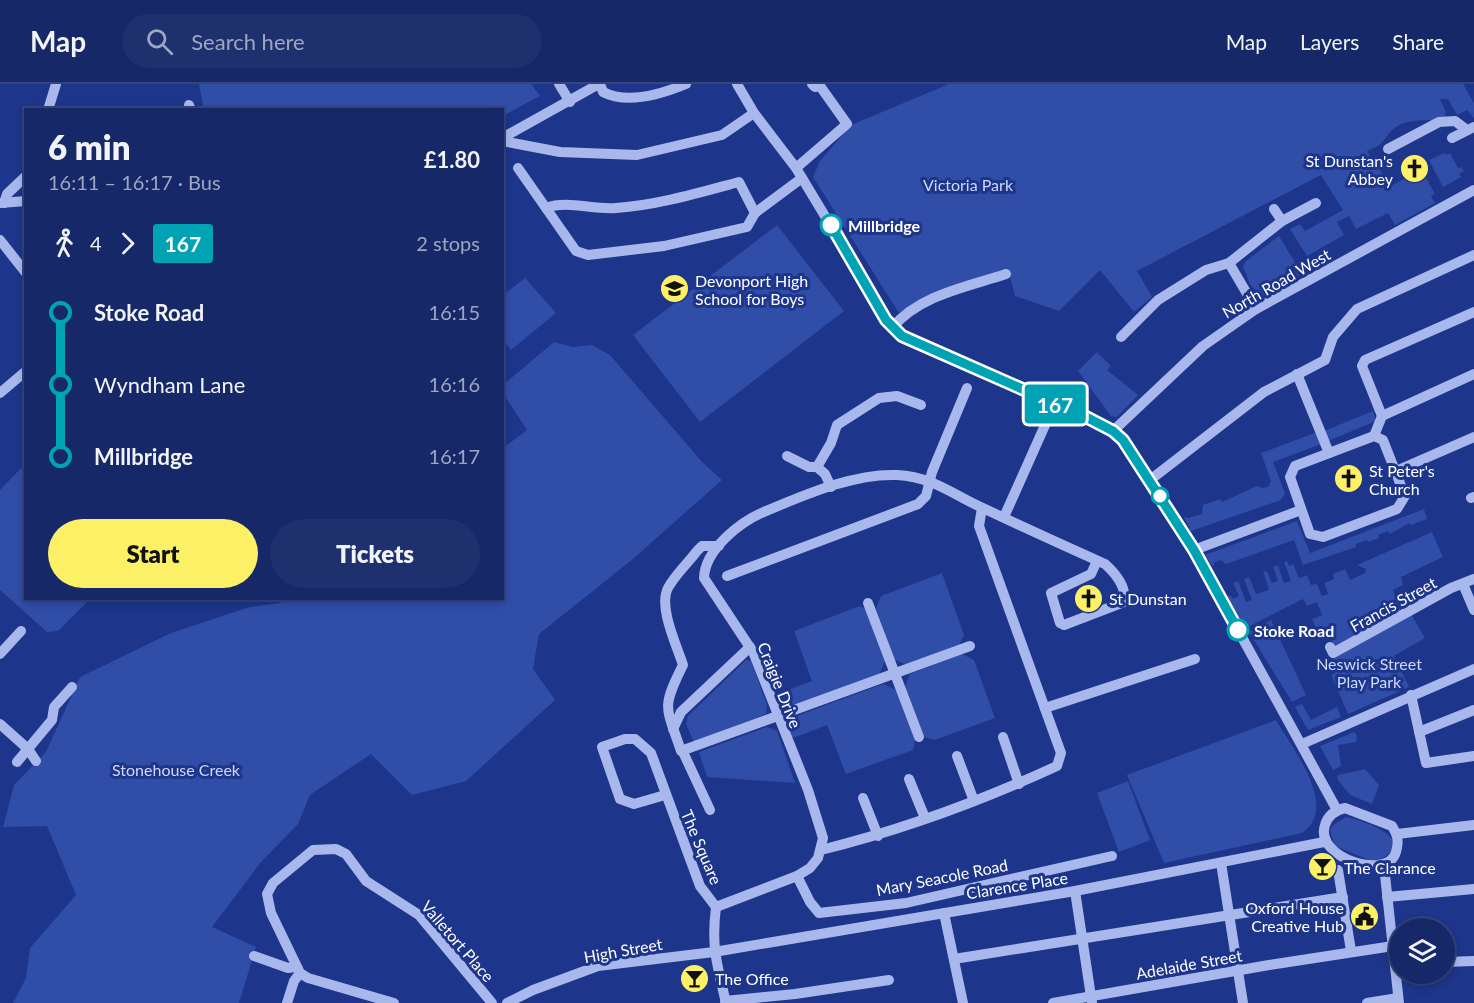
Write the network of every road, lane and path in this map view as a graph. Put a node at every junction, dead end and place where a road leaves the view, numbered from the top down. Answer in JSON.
{"nodes":[{"id":1,"x":56,"y":84,"type":"edge"},
{"id":2,"x":559,"y":84,"type":"edge"},
{"id":3,"x":599,"y":84,"type":"edge"},
{"id":4,"x":686,"y":84,"type":"edge"},
{"id":5,"x":737,"y":84,"type":"edge"},
{"id":6,"x":818,"y":85,"type":"edge"},
{"id":7,"x":570,"y":102,"type":"junction"},
{"id":8,"x":49,"y":108,"type":"edge"},
{"id":9,"x":754,"y":113,"type":"junction"},
{"id":10,"x":1471,"y":128,"type":"edge"},
{"id":11,"x":504,"y":138,"type":"edge"},
{"id":12,"x":1452,"y":138,"type":"dead end"},
{"id":13,"x":504,"y":139,"type":"edge"},
{"id":14,"x":1388,"y":149,"type":"dead end"},
{"id":15,"x":518,"y":168,"type":"dead end"},
{"id":16,"x":799,"y":172,"type":"junction"},
{"id":17,"x":24,"y":178,"type":"edge"},
{"id":18,"x":1474,"y":190,"type":"edge"},
{"id":19,"x":24,"y":201,"type":"edge"},
{"id":20,"x":2,"y":203,"type":"edge"},
{"id":21,"x":1316,"y":203,"type":"dead end"},
{"id":22,"x":546,"y":208,"type":"junction"},
{"id":23,"x":1274,"y":209,"type":"dead end"},
{"id":24,"x":755,"y":213,"type":"junction"},
{"id":25,"x":1282,"y":220,"type":"junction"},
{"id":26,"x":0,"y":240,"type":"edge"},
{"id":27,"x":1474,"y":257,"type":"edge"},
{"id":28,"x":1229,"y":263,"type":"junction"},
{"id":29,"x":24,"y":270,"type":"edge"},
{"id":30,"x":1006,"y":274,"type":"dead end"},
{"id":31,"x":1256,"y":309,"type":"junction"},
{"id":32,"x":1474,"y":312,"type":"edge"},
{"id":33,"x":889,"y":324,"type":"junction"},
{"id":34,"x":1120,"y":337,"type":"dead end"},
{"id":35,"x":24,"y":373,"type":"edge"},
{"id":36,"x":1297,"y":374,"type":"junction"},
{"id":37,"x":1474,"y":374,"type":"edge"},
{"id":38,"x":967,"y":388,"type":"dead end"},
{"id":39,"x":0,"y":393,"type":"edge"},
{"id":40,"x":921,"y":405,"type":"dead end"},
{"id":41,"x":1382,"y":416,"type":"junction"},
{"id":42,"x":1046,"y":423,"type":"dead end"},
{"id":43,"x":1113,"y":431,"type":"junction"},
{"id":44,"x":1374,"y":436,"type":"junction"},
{"id":45,"x":1474,"y":437,"type":"edge"},
{"id":46,"x":1329,"y":453,"type":"junction"},
{"id":47,"x":787,"y":456,"type":"dead end"},
{"id":48,"x":817,"y":467,"type":"junction"},
{"id":49,"x":1396,"y":471,"type":"junction"},
{"id":50,"x":930,"y":480,"type":"junction"},
{"id":51,"x":1150,"y":480,"type":"junction"},
{"id":52,"x":831,"y":487,"type":"junction"},
{"id":53,"x":982,"y":508,"type":"junction"},
{"id":54,"x":1301,"y":510,"type":"junction"},
{"id":55,"x":1004,"y":518,"type":"junction"},
{"id":56,"x":719,"y":546,"type":"junction"},
{"id":57,"x":1194,"y":550,"type":"junction"},
{"id":58,"x":1098,"y":561,"type":"junction"},
{"id":59,"x":727,"y":576,"type":"dead end"},
{"id":60,"x":1474,"y":579,"type":"edge"},
{"id":61,"x":1463,"y":584,"type":"junction"},
{"id":62,"x":868,"y":603,"type":"dead end"},
{"id":63,"x":1474,"y":610,"type":"edge"},
{"id":64,"x":21,"y":631,"type":"dead end"},
{"id":65,"x":970,"y":646,"type":"dead end"},
{"id":66,"x":750,"y":647,"type":"junction"},
{"id":67,"x":1330,"y":647,"type":"dead end"},
{"id":68,"x":0,"y":654,"type":"edge"},
{"id":69,"x":1195,"y":659,"type":"dead end"},
{"id":70,"x":1474,"y":669,"type":"edge"},
{"id":71,"x":894,"y":673,"type":"junction"},
{"id":72,"x":72,"y":687,"type":"dead end"},
{"id":73,"x":1411,"y":695,"type":"junction"},
{"id":74,"x":1045,"y":708,"type":"junction"},
{"id":75,"x":1474,"y":710,"type":"edge"},
{"id":76,"x":777,"y":716,"type":"junction"},
{"id":77,"x":0,"y":724,"type":"edge"},
{"id":78,"x":673,"y":729,"type":"junction"},
{"id":79,"x":1419,"y":732,"type":"junction"},
{"id":80,"x":919,"y":736,"type":"dead end"},
{"id":81,"x":1003,"y":737,"type":"dead end"},
{"id":82,"x":1302,"y":744,"type":"junction"},
{"id":83,"x":28,"y":749,"type":"junction"},
{"id":84,"x":683,"y":752,"type":"junction"},
{"id":85,"x":957,"y":756,"type":"dead end"},
{"id":86,"x":1474,"y":756,"type":"edge"},
{"id":87,"x":36,"y":761,"type":"dead end"},
{"id":88,"x":17,"y":762,"type":"dead end"},
{"id":89,"x":909,"y":779,"type":"dead end"},
{"id":90,"x":1019,"y":784,"type":"junction"},
{"id":91,"x":665,"y":795,"type":"junction"},
{"id":92,"x":863,"y":798,"type":"dead end"},
{"id":93,"x":974,"y":801,"type":"junction"},
{"id":94,"x":710,"y":810,"type":"dead end"},
{"id":95,"x":1337,"y":810,"type":"junction"},
{"id":96,"x":925,"y":818,"type":"junction"},
{"id":97,"x":1474,"y":825,"type":"edge"},
{"id":98,"x":1398,"y":834,"type":"junction"},
{"id":99,"x":878,"y":836,"type":"junction"},
{"id":100,"x":1324,"y":842,"type":"junction"},
{"id":101,"x":821,"y":850,"type":"junction"},
{"id":102,"x":1112,"y":856,"type":"dead end"},
{"id":103,"x":1221,"y":863,"type":"junction"},
{"id":104,"x":1384,"y":866,"type":"junction"},
{"id":105,"x":1338,"y":870,"type":"dead end"},
{"id":106,"x":797,"y":876,"type":"junction"},
{"id":107,"x":1474,"y":889,"type":"edge"},
{"id":108,"x":1075,"y":891,"type":"junction"},
{"id":109,"x":1343,"y":897,"type":"junction"},
{"id":110,"x":1387,"y":897,"type":"junction"},
{"id":111,"x":716,"y":907,"type":"junction"},
{"id":112,"x":944,"y":913,"type":"junction"},
{"id":113,"x":1228,"y":916,"type":"junction"},
{"id":114,"x":1390,"y":918,"type":"edge"},
{"id":115,"x":1082,"y":940,"type":"junction"},
{"id":116,"x":1389,"y":946,"type":"edge"},
{"id":117,"x":1351,"y":951,"type":"junction"},
{"id":118,"x":714,"y":952,"type":"junction"},
{"id":119,"x":254,"y":956,"type":"dead end"},
{"id":120,"x":954,"y":959,"type":"junction"},
{"id":121,"x":1474,"y":961,"type":"edge"},
{"id":122,"x":1455,"y":962,"type":"edge"},
{"id":123,"x":297,"y":970,"type":"junction"},
{"id":124,"x":1237,"y":970,"type":"junction"},
{"id":125,"x":889,"y":980,"type":"dead end"},
{"id":126,"x":1398,"y":984,"type":"edge"},
{"id":127,"x":1091,"y":1000,"type":"edge"},
{"id":128,"x":1398,"y":1000,"type":"edge"},
{"id":129,"x":725,"y":1002,"type":"edge"},
{"id":130,"x":287,"y":1003,"type":"edge"},
{"id":131,"x":394,"y":1003,"type":"edge"},
{"id":132,"x":492,"y":1003,"type":"edge"},
{"id":133,"x":507,"y":1003,"type":"edge"},
{"id":134,"x":963,"y":1003,"type":"edge"},
{"id":135,"x":1053,"y":1003,"type":"edge"},
{"id":136,"x":1243,"y":1003,"type":"edge"},
{"id":137,"x":1367,"y":1003,"type":"edge"}],
"edges":[{"from":1,"to":8,"type":"street"},
{"from":2,"to":7,"type":"street"},
{"from":3,"to":4,"type":"street"},
{"from":3,"to":7,"type":"street"},
{"from":5,"to":9,"type":"street"},
{"from":6,"to":16,"type":"street"},
{"from":7,"to":11,"type":"street"},
{"from":9,"to":13,"type":"street"},
{"from":9,"to":16,"type":"street"},
{"from":10,"to":12,"type":"street"},
{"from":10,"to":14,"type":"street"},
{"from":15,"to":22,"type":"street"},
{"from":16,"to":24,"type":"street"},
{"from":16,"to":33,"type":"street"},
{"from":17,"to":20,"type":"street"},
{"from":18,"to":31,"type":"street","name":"North Road West"},
{"from":19,"to":20,"type":"street"},
{"from":21,"to":25,"type":"street"},
{"from":22,"to":24,"type":"street"},
{"from":22,"to":24,"type":"street"},
{"from":23,"to":25,"type":"street"},
{"from":25,"to":28,"type":"street"},
{"from":26,"to":29,"type":"street"},
{"from":27,"to":36,"type":"street"},
{"from":28,"to":31,"type":"street"},
{"from":28,"to":34,"type":"street"},
{"from":30,"to":33,"type":"street"},
{"from":31,"to":43,"type":"street","name":"North Road West"},
{"from":32,"to":41,"type":"street"},
{"from":33,"to":43,"type":"street"},
{"from":35,"to":39,"type":"street"},
{"from":36,"to":46,"type":"street"},
{"from":36,"to":51,"type":"street"},
{"from":37,"to":41,"type":"street"},
{"from":38,"to":50,"type":"street"},
{"from":40,"to":48,"type":"street"},
{"from":41,"to":44,"type":"street"},
{"from":42,"to":55,"type":"street"},
{"from":43,"to":51,"type":"street"},
{"from":44,"to":46,"type":"street"},
{"from":44,"to":49,"type":"street"},
{"from":45,"to":49,"type":"street"},
{"from":46,"to":54,"type":"street"},
{"from":47,"to":48,"type":"street"},
{"from":48,"to":52,"type":"street"},
{"from":49,"to":54,"type":"street"},
{"from":50,"to":52,"type":"street","name":"Craigie Drive"},
{"from":50,"to":53,"type":"street","name":"Craigie Drive"},
{"from":50,"to":59,"type":"street"},
{"from":51,"to":57,"type":"street"},
{"from":52,"to":56,"type":"street","name":"Craigie Drive"},
{"from":53,"to":55,"type":"street","name":"Craigie Drive"},
{"from":53,"to":74,"type":"street"},
{"from":54,"to":57,"type":"street"},
{"from":55,"to":58,"type":"street","name":"Craigie Drive"},
{"from":56,"to":66,"type":"street","name":"Craigie Drive"},
{"from":56,"to":78,"type":"street"},
{"from":57,"to":82,"type":"street"},
{"from":58,"to":58,"type":"street","name":"Craigie Drive"},
{"from":60,"to":61,"type":"street","name":"Francis Street"},
{"from":61,"to":63,"type":"street"},
{"from":61,"to":67,"type":"street","name":"Francis Street"},
{"from":62,"to":71,"type":"street"},
{"from":64,"to":68,"type":"street"},
{"from":65,"to":71,"type":"street"},
{"from":66,"to":76,"type":"street","name":"Craigie Drive"},
{"from":66,"to":78,"type":"street"},
{"from":69,"to":74,"type":"street"},
{"from":70,"to":73,"type":"street"},
{"from":71,"to":76,"type":"street"},
{"from":71,"to":80,"type":"street"},
{"from":72,"to":83,"type":"street"},
{"from":73,"to":79,"type":"street"},
{"from":73,"to":82,"type":"street"},
{"from":74,"to":90,"type":"street"},
{"from":75,"to":79,"type":"street"},
{"from":76,"to":84,"type":"street"},
{"from":76,"to":101,"type":"street","name":"Craigie Drive"},
{"from":77,"to":83,"type":"street"},
{"from":78,"to":84,"type":"street"},
{"from":79,"to":86,"type":"street"},
{"from":81,"to":90,"type":"street"},
{"from":82,"to":95,"type":"street"},
{"from":83,"to":87,"type":"street"},
{"from":83,"to":88,"type":"street"},
{"from":84,"to":94,"type":"street"},
{"from":85,"to":93,"type":"street"},
{"from":89,"to":96,"type":"street"},
{"from":90,"to":93,"type":"street"},
{"from":91,"to":91,"type":"street","name":"The Square"},
{"from":91,"to":111,"type":"street","name":"The Square"},
{"from":92,"to":99,"type":"street"},
{"from":93,"to":96,"type":"street"},
{"from":95,"to":98,"type":"street"},
{"from":95,"to":100,"type":"street"},
{"from":96,"to":99,"type":"street"},
{"from":97,"to":98,"type":"street"},
{"from":98,"to":104,"type":"street"},
{"from":99,"to":101,"type":"street"},
{"from":100,"to":103,"type":"street","name":"Clarence Place"},
{"from":100,"to":104,"type":"street"},
{"from":101,"to":106,"type":"street"},
{"from":102,"to":106,"type":"street","name":"Mary Seacole Road"},
{"from":103,"to":108,"type":"street","name":"Clarence Place"},
{"from":103,"to":113,"type":"street"},
{"from":104,"to":110,"type":"street"},
{"from":105,"to":109,"type":"street"},
{"from":106,"to":111,"type":"street"},
{"from":107,"to":110,"type":"street"},
{"from":108,"to":112,"type":"street","name":"Clarence Place"},
{"from":108,"to":115,"type":"street"},
{"from":109,"to":113,"type":"street"},
{"from":109,"to":117,"type":"street"},
{"from":110,"to":114,"type":"street"},
{"from":111,"to":118,"type":"street"},
{"from":112,"to":118,"type":"street","name":"Clarence Place"},
{"from":112,"to":120,"type":"street"},
{"from":113,"to":115,"type":"street"},
{"from":113,"to":124,"type":"street"},
{"from":115,"to":120,"type":"street"},
{"from":115,"to":127,"type":"street"},
{"from":116,"to":117,"type":"street","name":"Adelaide Street"},
{"from":117,"to":124,"type":"street","name":"Adelaide Street"},
{"from":118,"to":129,"type":"street"},
{"from":118,"to":133,"type":"street","name":"High Street"},
{"from":119,"to":123,"type":"street"},
{"from":120,"to":134,"type":"street"},
{"from":121,"to":122,"type":"street"},
{"from":123,"to":130,"type":"street"},
{"from":123,"to":131,"type":"street"},
{"from":123,"to":132,"type":"street","name":"Valletort Place"},
{"from":124,"to":127,"type":"street","name":"Adelaide Street"},
{"from":124,"to":136,"type":"street"},
{"from":125,"to":129,"type":"street"},
{"from":126,"to":128,"type":"street"},
{"from":127,"to":135,"type":"street","name":"Adelaide Street"},
{"from":128,"to":137,"type":"street"}]}
